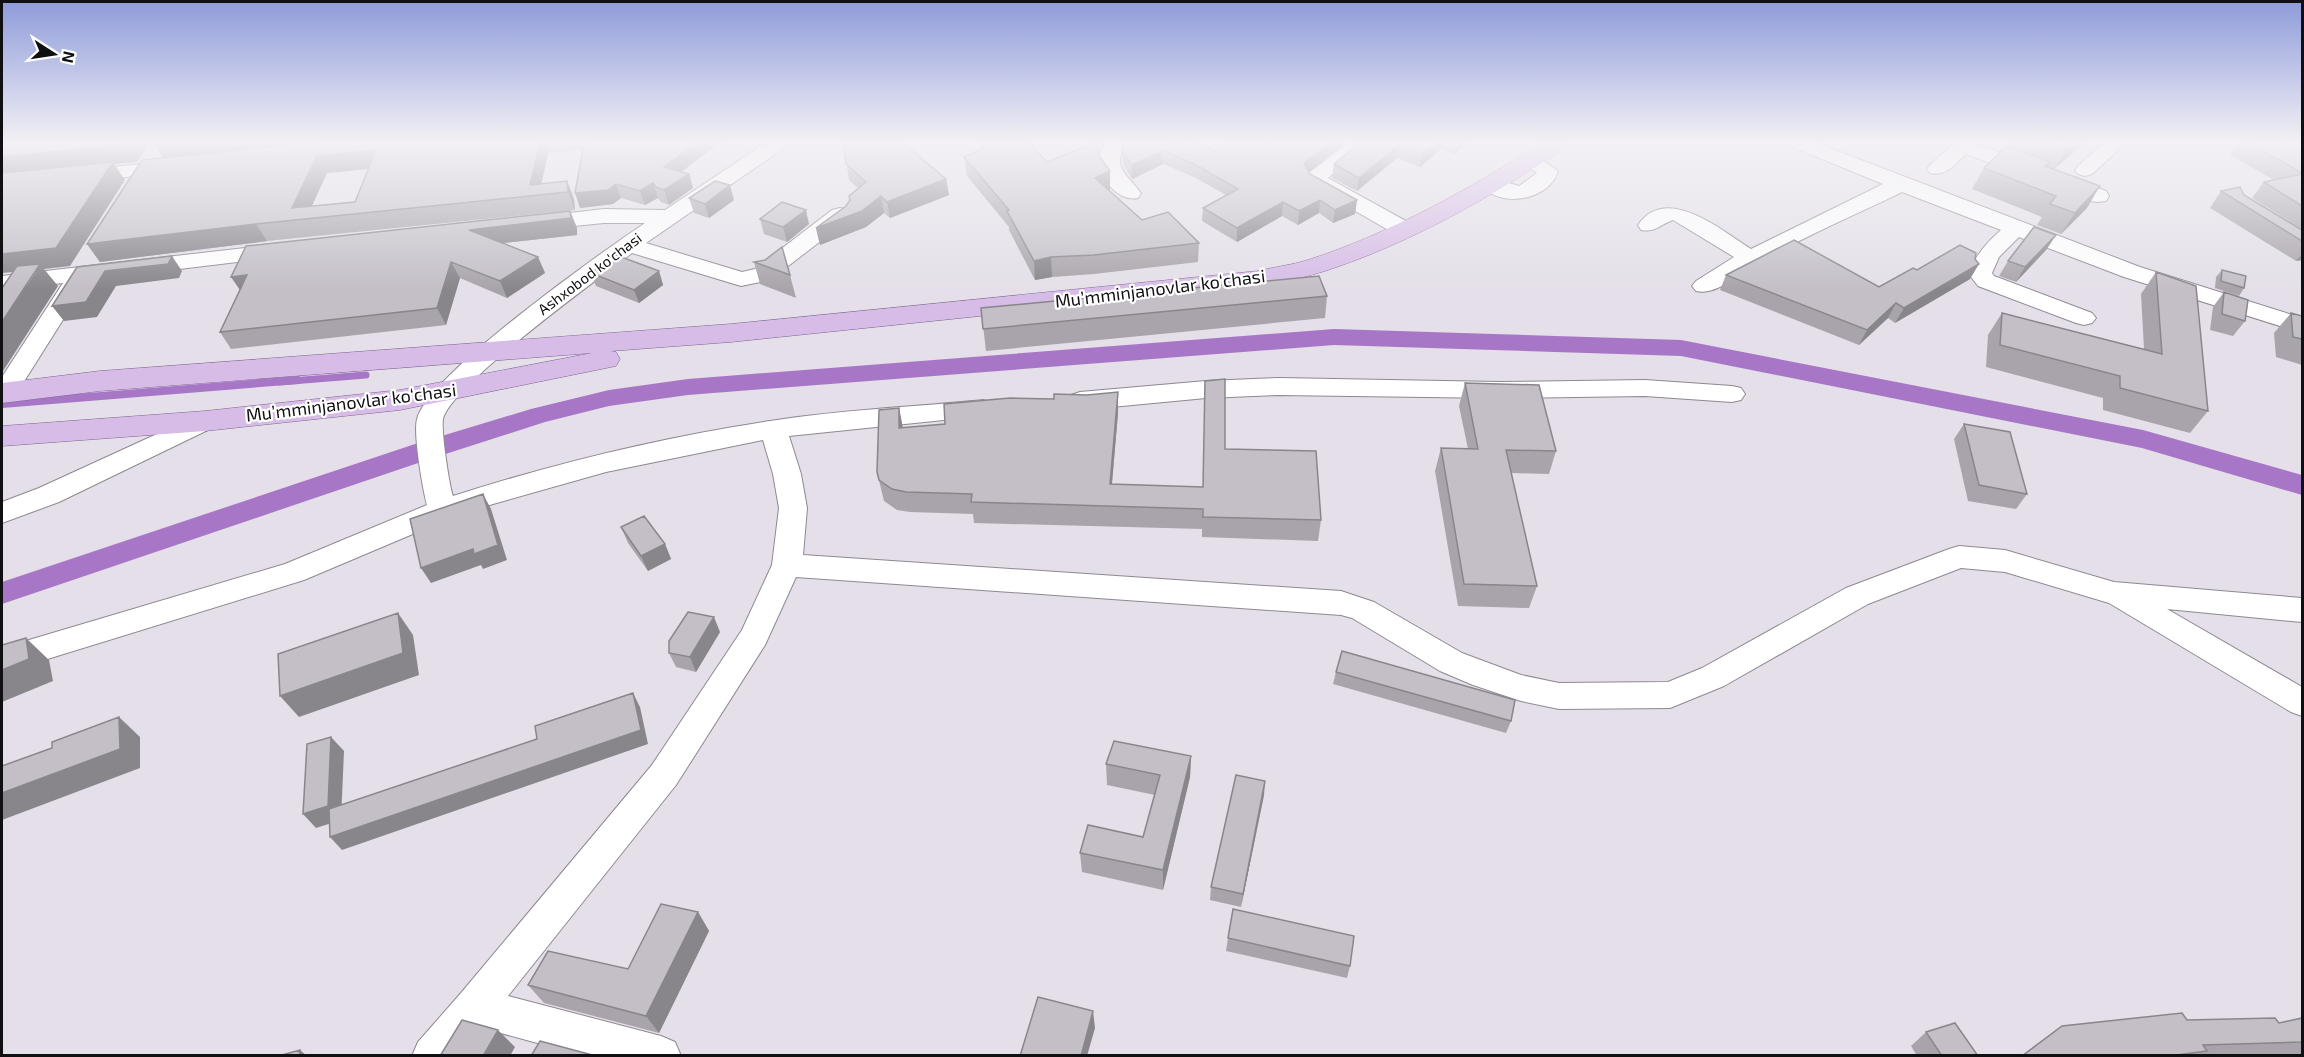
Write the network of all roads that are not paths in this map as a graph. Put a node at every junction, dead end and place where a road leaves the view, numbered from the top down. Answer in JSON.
{"nodes":[{"id":1,"x":705,"y":191,"type":"edge"},
{"id":2,"x":1336,"y":191,"type":"edge"},
{"id":3,"x":1478,"y":191,"type":"edge"},
{"id":4,"x":1885,"y":191,"type":"edge"},
{"id":5,"x":1919,"y":191,"type":"edge"},
{"id":6,"x":2086,"y":191,"type":"edge"},
{"id":7,"x":2098,"y":196,"type":"edge"},
{"id":8,"x":840,"y":215,"type":"edge"},
{"id":9,"x":667,"y":216,"type":"junction"},
{"id":10,"x":512,"y":225,"type":"edge"},
{"id":11,"x":1649,"y":225,"type":"dead end"},
{"id":12,"x":2015,"y":229,"type":"junction"},
{"id":13,"x":1405,"y":230,"type":"junction"},
{"id":14,"x":627,"y":245,"type":"junction"},
{"id":15,"x":303,"y":248,"type":"edge"},
{"id":16,"x":1751,"y":258,"type":"junction"},
{"id":17,"x":86,"y":264,"type":"junction"},
{"id":18,"x":2,"y":283,"type":"edge"},
{"id":19,"x":1704,"y":286,"type":"dead end"},
{"id":20,"x":2084,"y":318,"type":"dead end"},
{"id":21,"x":2302,"y":326,"type":"edge"},
{"id":22,"x":731,"y":333,"type":"junction"},
{"id":23,"x":492,"y":350,"type":"junction"},
{"id":24,"x":447,"y":392,"type":"junction"},
{"id":25,"x":3,"y":393,"type":"edge"},
{"id":26,"x":1732,"y":394,"type":"dead end"},
{"id":27,"x":1056,"y":403,"type":"edge"},
{"id":28,"x":1010,"y":407,"type":"edge"},
{"id":29,"x":205,"y":421,"type":"junction"},
{"id":30,"x":773,"y":429,"type":"junction"},
{"id":31,"x":2,"y":436,"type":"edge"},
{"id":32,"x":439,"y":498,"type":"junction"},
{"id":33,"x":2,"y":513,"type":"edge"},
{"id":34,"x":787,"y":565,"type":"junction"},
{"id":35,"x":2114,"y":593,"type":"junction"},
{"id":36,"x":2302,"y":610,"type":"edge"},
{"id":37,"x":2,"y":660,"type":"edge"},
{"id":38,"x":2302,"y":702,"type":"edge"},
{"id":39,"x":475,"y":1007,"type":"junction"},
{"id":40,"x":432,"y":1056,"type":"edge"},
{"id":41,"x":661,"y":1056,"type":"edge"}],
"edges":[{"from":1,"to":9,"type":"street","name":"Ashxobod ko'chasi"},
{"from":2,"to":13,"type":"street"},
{"from":3,"to":13,"type":"main road","name":"Mu’mminjanovlar ko‘chasi"},
{"from":4,"to":16,"type":"street"},
{"from":5,"to":12,"type":"street"},
{"from":6,"to":7,"type":"street"},
{"from":8,"to":14,"type":"street"},
{"from":9,"to":10,"type":"street"},
{"from":9,"to":14,"type":"street","name":"Ashxobod ko'chasi"},
{"from":11,"to":16,"type":"street"},
{"from":12,"to":20,"type":"street"},
{"from":12,"to":21,"type":"street"},
{"from":13,"to":22,"type":"main road","name":"Mu’mminjanovlar ko‘chasi"},
{"from":14,"to":23,"type":"street","name":"Ashxobod ko'chasi"},
{"from":15,"to":17,"type":"street"},
{"from":16,"to":19,"type":"street"},
{"from":17,"to":18,"type":"street"},
{"from":17,"to":25,"type":"street"},
{"from":22,"to":23,"type":"main road","name":"Mu’mminjanovlar ko‘chasi"},
{"from":22,"to":24,"type":"main road","name":"Mu’mminjanovlar ko‘chasi"},
{"from":23,"to":24,"type":"street","name":"Ashxobod ko'chasi"},
{"from":23,"to":25,"type":"main road","name":"Mu’mminjanovlar ko‘chasi"},
{"from":24,"to":29,"type":"main road","name":"Mu’mminjanovlar ko‘chasi"},
{"from":24,"to":32,"type":"street","name":"Ashxobod ko'chasi"},
{"from":26,"to":27,"type":"street"},
{"from":28,"to":30,"type":"street"},
{"from":29,"to":31,"type":"main road","name":"Mu’mminjanovlar ko‘chasi"},
{"from":29,"to":33,"type":"street"},
{"from":30,"to":32,"type":"street"},
{"from":30,"to":34,"type":"street"},
{"from":32,"to":37,"type":"street"},
{"from":34,"to":35,"type":"street"},
{"from":34,"to":39,"type":"street"},
{"from":35,"to":36,"type":"street"},
{"from":35,"to":38,"type":"street"},
{"from":39,"to":40,"type":"street"},
{"from":39,"to":41,"type":"street"}]}
